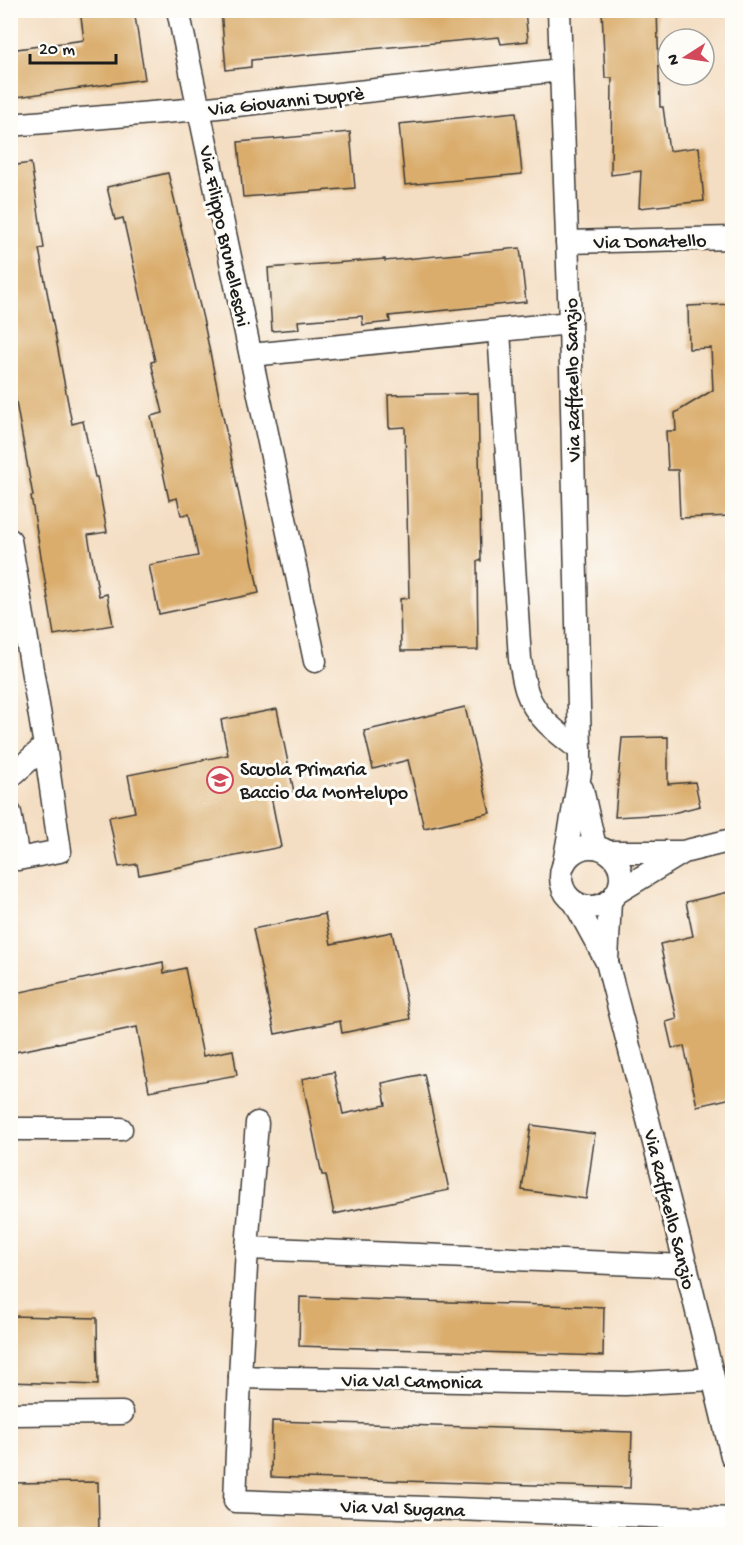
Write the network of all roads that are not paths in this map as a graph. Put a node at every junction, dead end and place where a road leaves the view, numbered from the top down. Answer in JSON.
{"nodes":[{"id":1,"x":178,"y":10,"type":"edge"},
{"id":2,"x":559,"y":10,"type":"edge"},
{"id":3,"x":561,"y":70,"type":"junction"},
{"id":4,"x":199,"y":109,"type":"junction"},
{"id":5,"x":10,"y":125,"type":"edge"},
{"id":6,"x":732,"y":238,"type":"edge"},
{"id":7,"x":567,"y":242,"type":"junction"},
{"id":8,"x":570,"y":322,"type":"junction"},
{"id":9,"x":499,"y":331,"type":"junction"},
{"id":10,"x":251,"y":355,"type":"junction"},
{"id":11,"x":10,"y":540,"type":"edge"},
{"id":12,"x":315,"y":661,"type":"dead end"},
{"id":13,"x":45,"y":746,"type":"junction"},
{"id":14,"x":580,"y":750,"type":"junction"},
{"id":15,"x":580,"y":773,"type":"junction"},
{"id":16,"x":10,"y":777,"type":"edge"},
{"id":17,"x":10,"y":813,"type":"edge"},
{"id":18,"x":732,"y":840,"type":"edge"},
{"id":19,"x":602,"y":850,"type":"junction"},
{"id":20,"x":683,"y":852,"type":"junction"},
{"id":21,"x":564,"y":863,"type":"junction"},
{"id":22,"x":613,"y":897,"type":"junction"},
{"id":23,"x":575,"y":903,"type":"junction"},
{"id":24,"x":607,"y":962,"type":"junction"},
{"id":25,"x":257,"y":1123,"type":"dead end"},
{"id":26,"x":10,"y":1129,"type":"edge"},
{"id":27,"x":121,"y":1129,"type":"dead end"},
{"id":28,"x":247,"y":1248,"type":"junction"},
{"id":29,"x":686,"y":1266,"type":"junction"},
{"id":30,"x":240,"y":1377,"type":"junction"},
{"id":31,"x":713,"y":1379,"type":"junction"},
{"id":32,"x":122,"y":1413,"type":"dead end"},
{"id":33,"x":10,"y":1414,"type":"edge"},
{"id":34,"x":732,"y":1456,"type":"edge"},
{"id":35,"x":732,"y":1519,"type":"edge"}],
"edges":[{"from":1,"to":4,"type":"street","name":"Via Filippo Brunelleschi"},
{"from":2,"to":3,"type":"street","name":"Via Raffaello Sanzio"},
{"from":3,"to":4,"type":"street","name":"Via Giovanni Duprè"},
{"from":3,"to":7,"type":"street","name":"Via Raffaello Sanzio"},
{"from":4,"to":5,"type":"street","name":"Via Giovanni Duprè"},
{"from":4,"to":10,"type":"street","name":"Via Filippo Brunelleschi"},
{"from":6,"to":7,"type":"street","name":"Via Donatello"},
{"from":7,"to":8,"type":"street","name":"Via Raffaello Sanzio"},
{"from":8,"to":9,"type":"street"},
{"from":8,"to":14,"type":"street","name":"Via Raffaello Sanzio"},
{"from":9,"to":10,"type":"street"},
{"from":9,"to":14,"type":"street"},
{"from":10,"to":12,"type":"street","name":"Via Filippo Brunelleschi"},
{"from":11,"to":13,"type":"street"},
{"from":13,"to":16,"type":"street"},
{"from":13,"to":17,"type":"street"},
{"from":14,"to":15,"type":"street","name":"Via Raffaello Sanzio"},
{"from":15,"to":19,"type":"street","name":"Via Raffaello Sanzio"},
{"from":15,"to":21,"type":"street","name":"Via Raffaello Sanzio"},
{"from":18,"to":20,"type":"street"},
{"from":19,"to":20,"type":"street"},
{"from":19,"to":21,"type":"street"},
{"from":19,"to":22,"type":"street","name":"Via Raffaello Sanzio"},
{"from":20,"to":22,"type":"street"},
{"from":21,"to":23,"type":"street","name":"Via Raffaello Sanzio"},
{"from":22,"to":23,"type":"street"},
{"from":22,"to":24,"type":"street","name":"Via Raffaello Sanzio"},
{"from":23,"to":24,"type":"street","name":"Via Raffaello Sanzio"},
{"from":24,"to":29,"type":"street","name":"Via Raffaello Sanzio"},
{"from":25,"to":28,"type":"street"},
{"from":26,"to":27,"type":"street"},
{"from":28,"to":29,"type":"street"},
{"from":28,"to":30,"type":"street"},
{"from":29,"to":31,"type":"street","name":"Via Raffaello Sanzio"},
{"from":30,"to":31,"type":"street","name":"Via Val Camonica"},
{"from":30,"to":35,"type":"street","name":"Via Val Sugana"},
{"from":31,"to":34,"type":"street","name":"Via Raffaello Sanzio"},
{"from":32,"to":33,"type":"street"}]}
